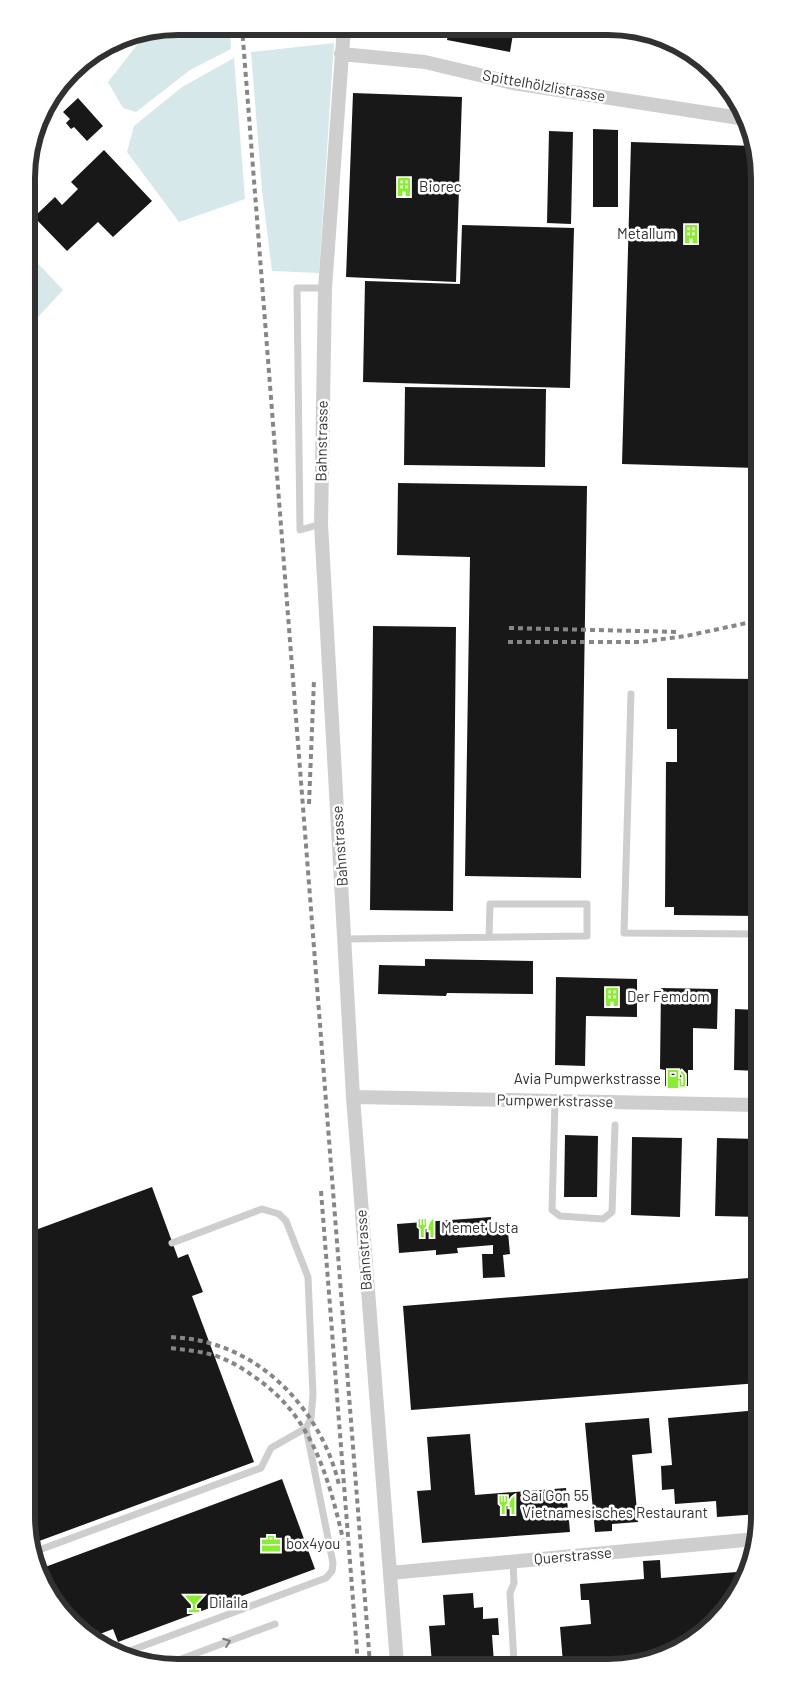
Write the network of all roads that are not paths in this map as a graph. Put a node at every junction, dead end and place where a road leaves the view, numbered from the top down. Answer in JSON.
{"nodes":[{"id":1,"x":343,"y":35,"type":"edge"},
{"id":2,"x":341,"y":54,"type":"junction"},
{"id":3,"x":738,"y":119,"type":"edge"},
{"id":4,"x":325,"y":288,"type":"junction"},
{"id":5,"x":321,"y":524,"type":"junction"},
{"id":6,"x":631,"y":694,"type":"dead end"},
{"id":7,"x":751,"y":934,"type":"edge"},
{"id":8,"x":489,"y":937,"type":"junction"},
{"id":9,"x":345,"y":939,"type":"junction"},
{"id":10,"x":353,"y":1097,"type":"junction"},
{"id":11,"x":555,"y":1101,"type":"junction"},
{"id":12,"x":751,"y":1105,"type":"edge"},
{"id":13,"x":615,"y":1125,"type":"dead end"},
{"id":14,"x":172,"y":1243,"type":"dead end"},
{"id":15,"x":306,"y":1428,"type":"junction"},
{"id":16,"x":749,"y":1540,"type":"edge"},
{"id":17,"x":39,"y":1550,"type":"edge"},
{"id":18,"x":513,"y":1562,"type":"junction"},
{"id":19,"x":390,"y":1573,"type":"junction"},
{"id":20,"x":275,"y":1624,"type":"dead end"},
{"id":21,"x":131,"y":1650,"type":"edge"},
{"id":22,"x":181,"y":1659,"type":"edge"},
{"id":23,"x":397,"y":1659,"type":"edge"},
{"id":24,"x":514,"y":1659,"type":"edge"}],
"edges":[{"from":1,"to":2,"type":"street","name":"Bahnstrasse"},
{"from":2,"to":3,"type":"street","name":"Spittelhölzlistrasse"},
{"from":2,"to":4,"type":"street","name":"Bahnstrasse"},
{"from":4,"to":5,"type":"street","name":"Bahnstrasse"},
{"from":4,"to":5,"type":"lane"},
{"from":5,"to":9,"type":"street","name":"Bahnstrasse"},
{"from":6,"to":7,"type":"lane"},
{"from":8,"to":8,"type":"lane"},
{"from":8,"to":9,"type":"lane"},
{"from":9,"to":10,"type":"street","name":"Bahnstrasse"},
{"from":10,"to":11,"type":"street","name":"Pumpwerkstrasse"},
{"from":10,"to":19,"type":"street","name":"Bahnstrasse"},
{"from":11,"to":12,"type":"street","name":"Pumpwerkstrasse"},
{"from":11,"to":13,"type":"lane"},
{"from":14,"to":15,"type":"lane"},
{"from":15,"to":17,"type":"lane"},
{"from":15,"to":21,"type":"lane"},
{"from":16,"to":18,"type":"street","name":"Querstrasse"},
{"from":18,"to":19,"type":"street","name":"Querstrasse"},
{"from":18,"to":24,"type":"lane"},
{"from":19,"to":23,"type":"street","name":"Bahnstrasse"},
{"from":22,"to":20,"type":"lane","one_way":true}]}
